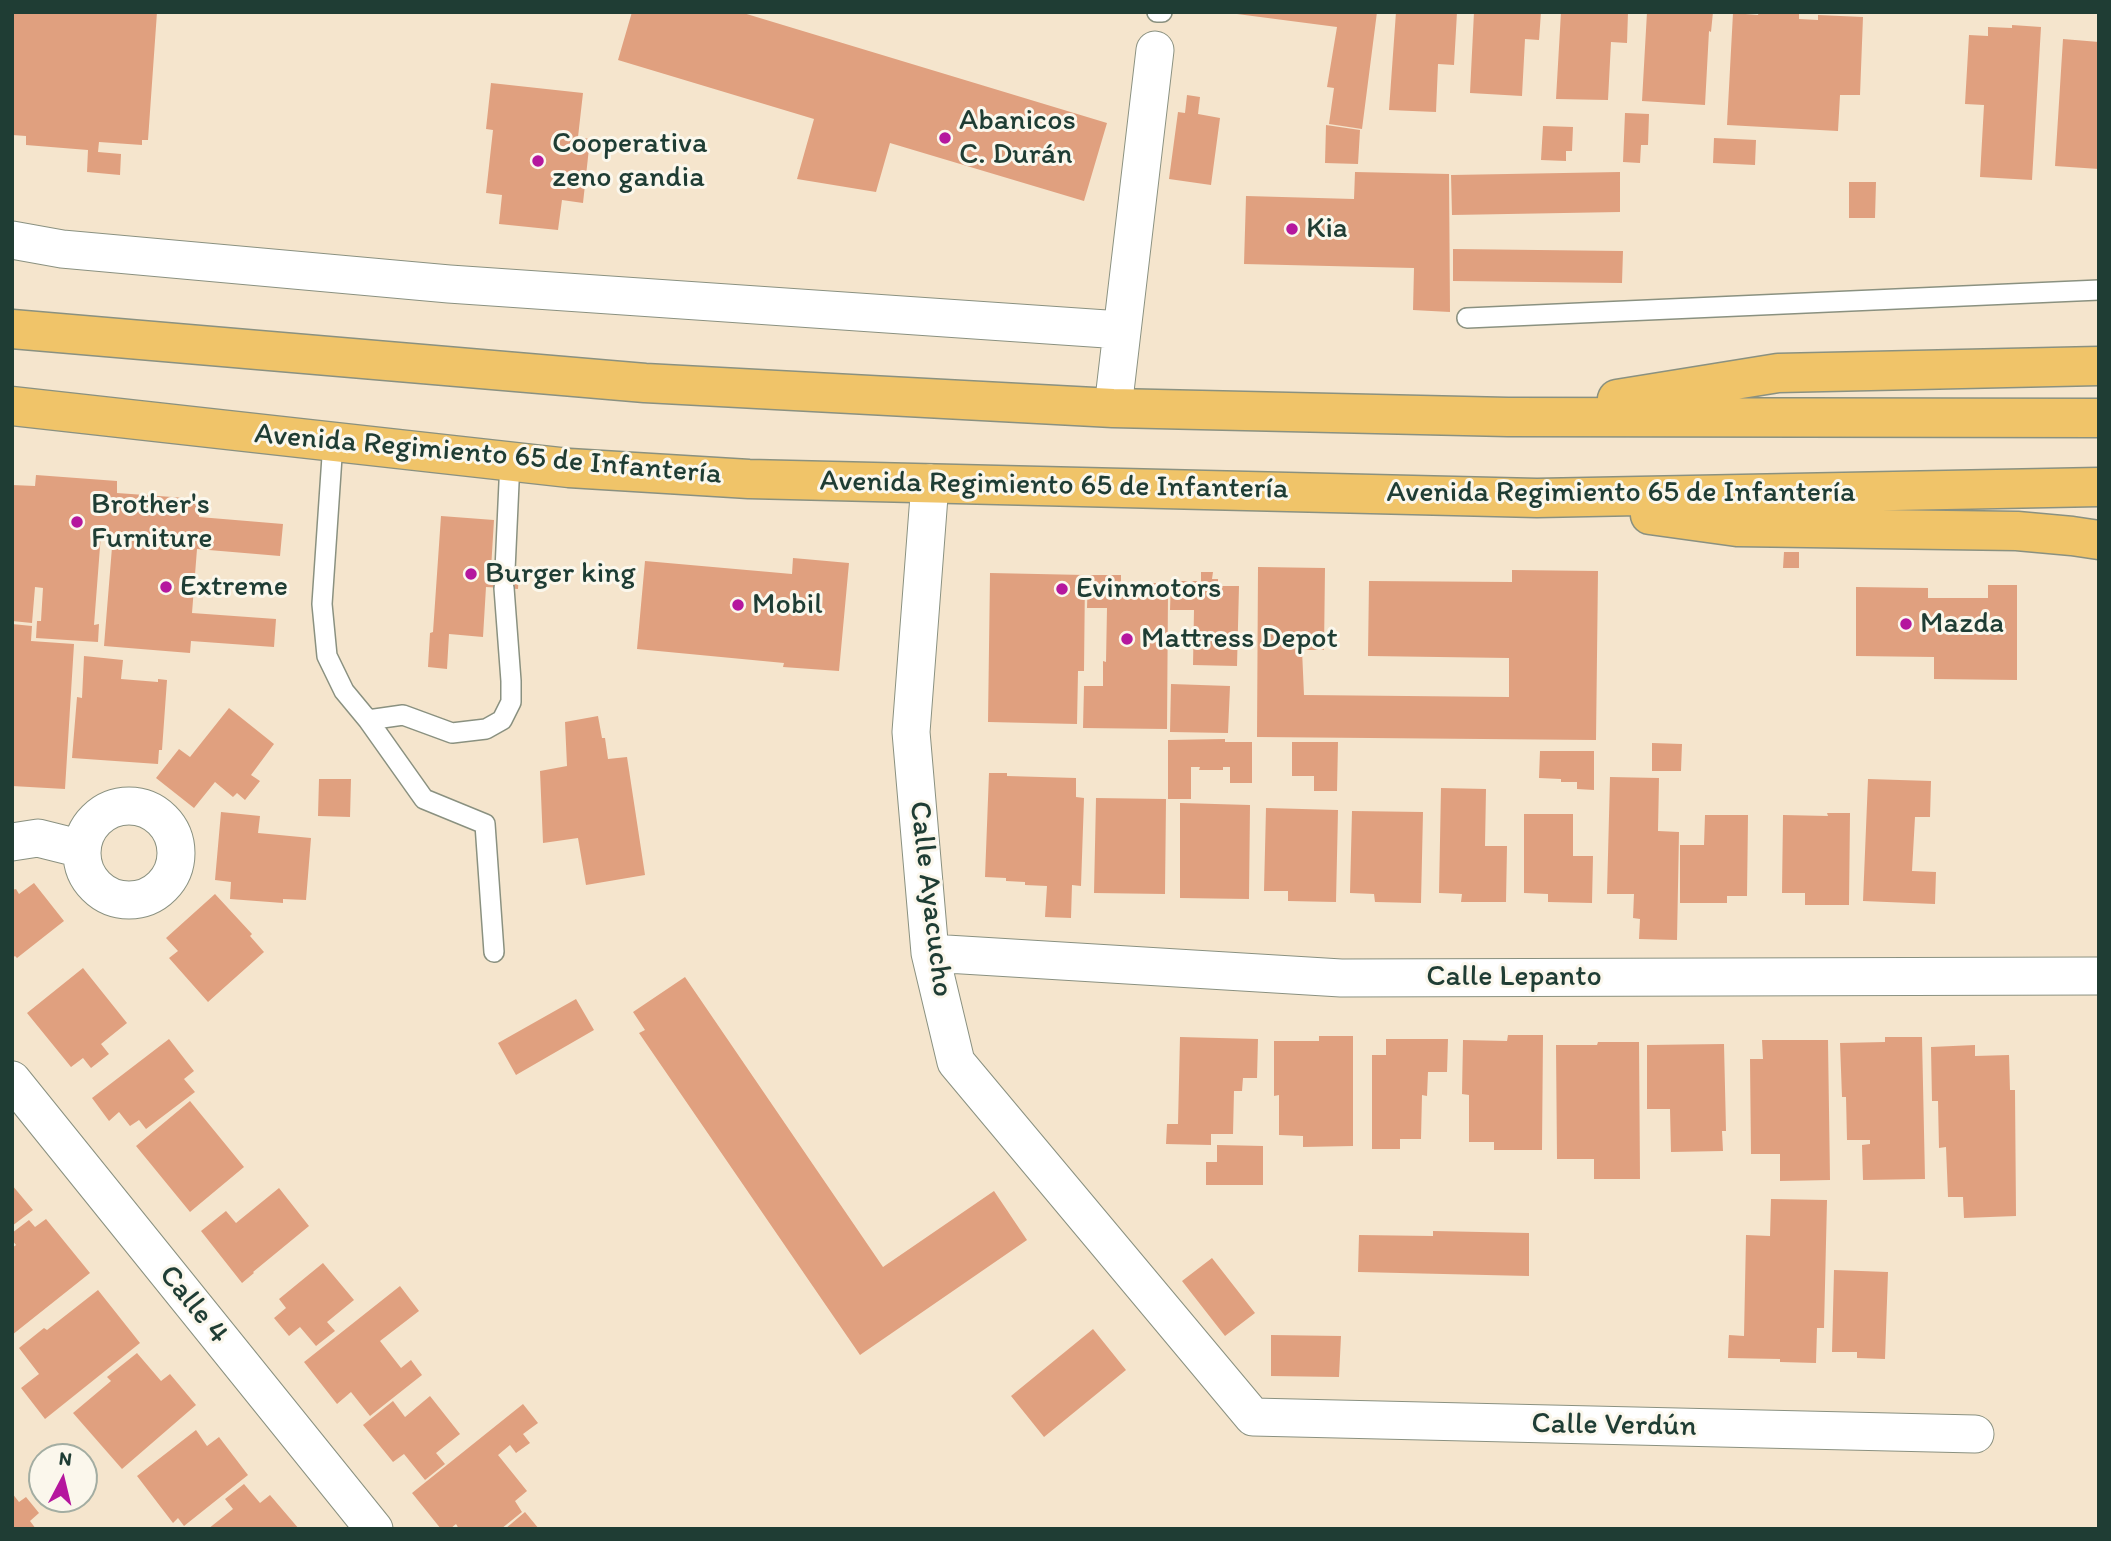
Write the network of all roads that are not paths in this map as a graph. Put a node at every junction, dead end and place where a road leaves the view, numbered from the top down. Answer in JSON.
{"nodes":[{"id":1,"x":1157,"y":12,"type":"edge"},
{"id":2,"x":1162,"y":12,"type":"edge"},
{"id":3,"x":1155,"y":50,"type":"dead end"},
{"id":4,"x":12,"y":240,"type":"edge"},
{"id":5,"x":2099,"y":290,"type":"edge"},
{"id":6,"x":1467,"y":318,"type":"dead end"},
{"id":7,"x":12,"y":329,"type":"edge"},
{"id":8,"x":1121,"y":330,"type":"junction"},
{"id":9,"x":2099,"y":366,"type":"edge"},
{"id":10,"x":12,"y":406,"type":"edge"},
{"id":11,"x":1113,"y":408,"type":"junction"},
{"id":12,"x":1508,"y":417,"type":"junction"},
{"id":13,"x":2099,"y":418,"type":"edge"},
{"id":14,"x":333,"y":442,"type":"junction"},
{"id":15,"x":510,"y":461,"type":"junction"},
{"id":16,"x":930,"y":483,"type":"junction"},
{"id":17,"x":2099,"y":486,"type":"edge"},
{"id":18,"x":1537,"y":498,"type":"junction"},
{"id":19,"x":2099,"y":540,"type":"edge"},
{"id":20,"x":368,"y":720,"type":"junction"},
{"id":21,"x":12,"y":842,"type":"edge"},
{"id":22,"x":82,"y":849,"type":"dead end"},
{"id":23,"x":494,"y":952,"type":"dead end"},
{"id":24,"x":930,"y":953,"type":"junction"},
{"id":25,"x":2099,"y":976,"type":"edge"},
{"id":26,"x":12,"y":1080,"type":"edge"},
{"id":27,"x":1252,"y":1417,"type":"joint"},
{"id":28,"x":1975,"y":1434,"type":"dead end"},
{"id":29,"x":374,"y":1529,"type":"edge"}],
"edges":[{"from":1,"to":2,"type":"lane"},
{"from":3,"to":8,"type":"street"},
{"from":4,"to":8,"type":"street"},
{"from":5,"to":6,"type":"lane"},
{"from":7,"to":11,"type":"highway"},
{"from":8,"to":11,"type":"street"},
{"from":9,"to":12,"type":"highway"},
{"from":10,"to":14,"type":"highway","name":"Avenida Regimiento 65 de Infantería"},
{"from":11,"to":12,"type":"highway"},
{"from":12,"to":13,"type":"highway"},
{"from":14,"to":15,"type":"highway","name":"Avenida Regimiento 65 de Infantería"},
{"from":14,"to":20,"type":"lane"},
{"from":15,"to":16,"type":"highway","name":"Avenida Regimiento 65 de Infantería"},
{"from":15,"to":20,"type":"lane"},
{"from":16,"to":18,"type":"highway","name":"Avenida Regimiento 65 de Infantería"},
{"from":16,"to":24,"type":"street","name":"Calle Ayacucho"},
{"from":17,"to":18,"type":"highway","name":"Avenida Regimiento 65 de Infantería"},
{"from":18,"to":19,"type":"highway"},
{"from":20,"to":23,"type":"lane"},
{"from":21,"to":22,"type":"street"},
{"from":24,"to":25,"type":"street","name":"Calle Lepanto"},
{"from":24,"to":27,"type":"street","name":"Calle Ayacucho"},
{"from":26,"to":29,"type":"street","name":"Calle 4"},
{"from":27,"to":28,"type":"street","name":"Calle Verdún"}]}
